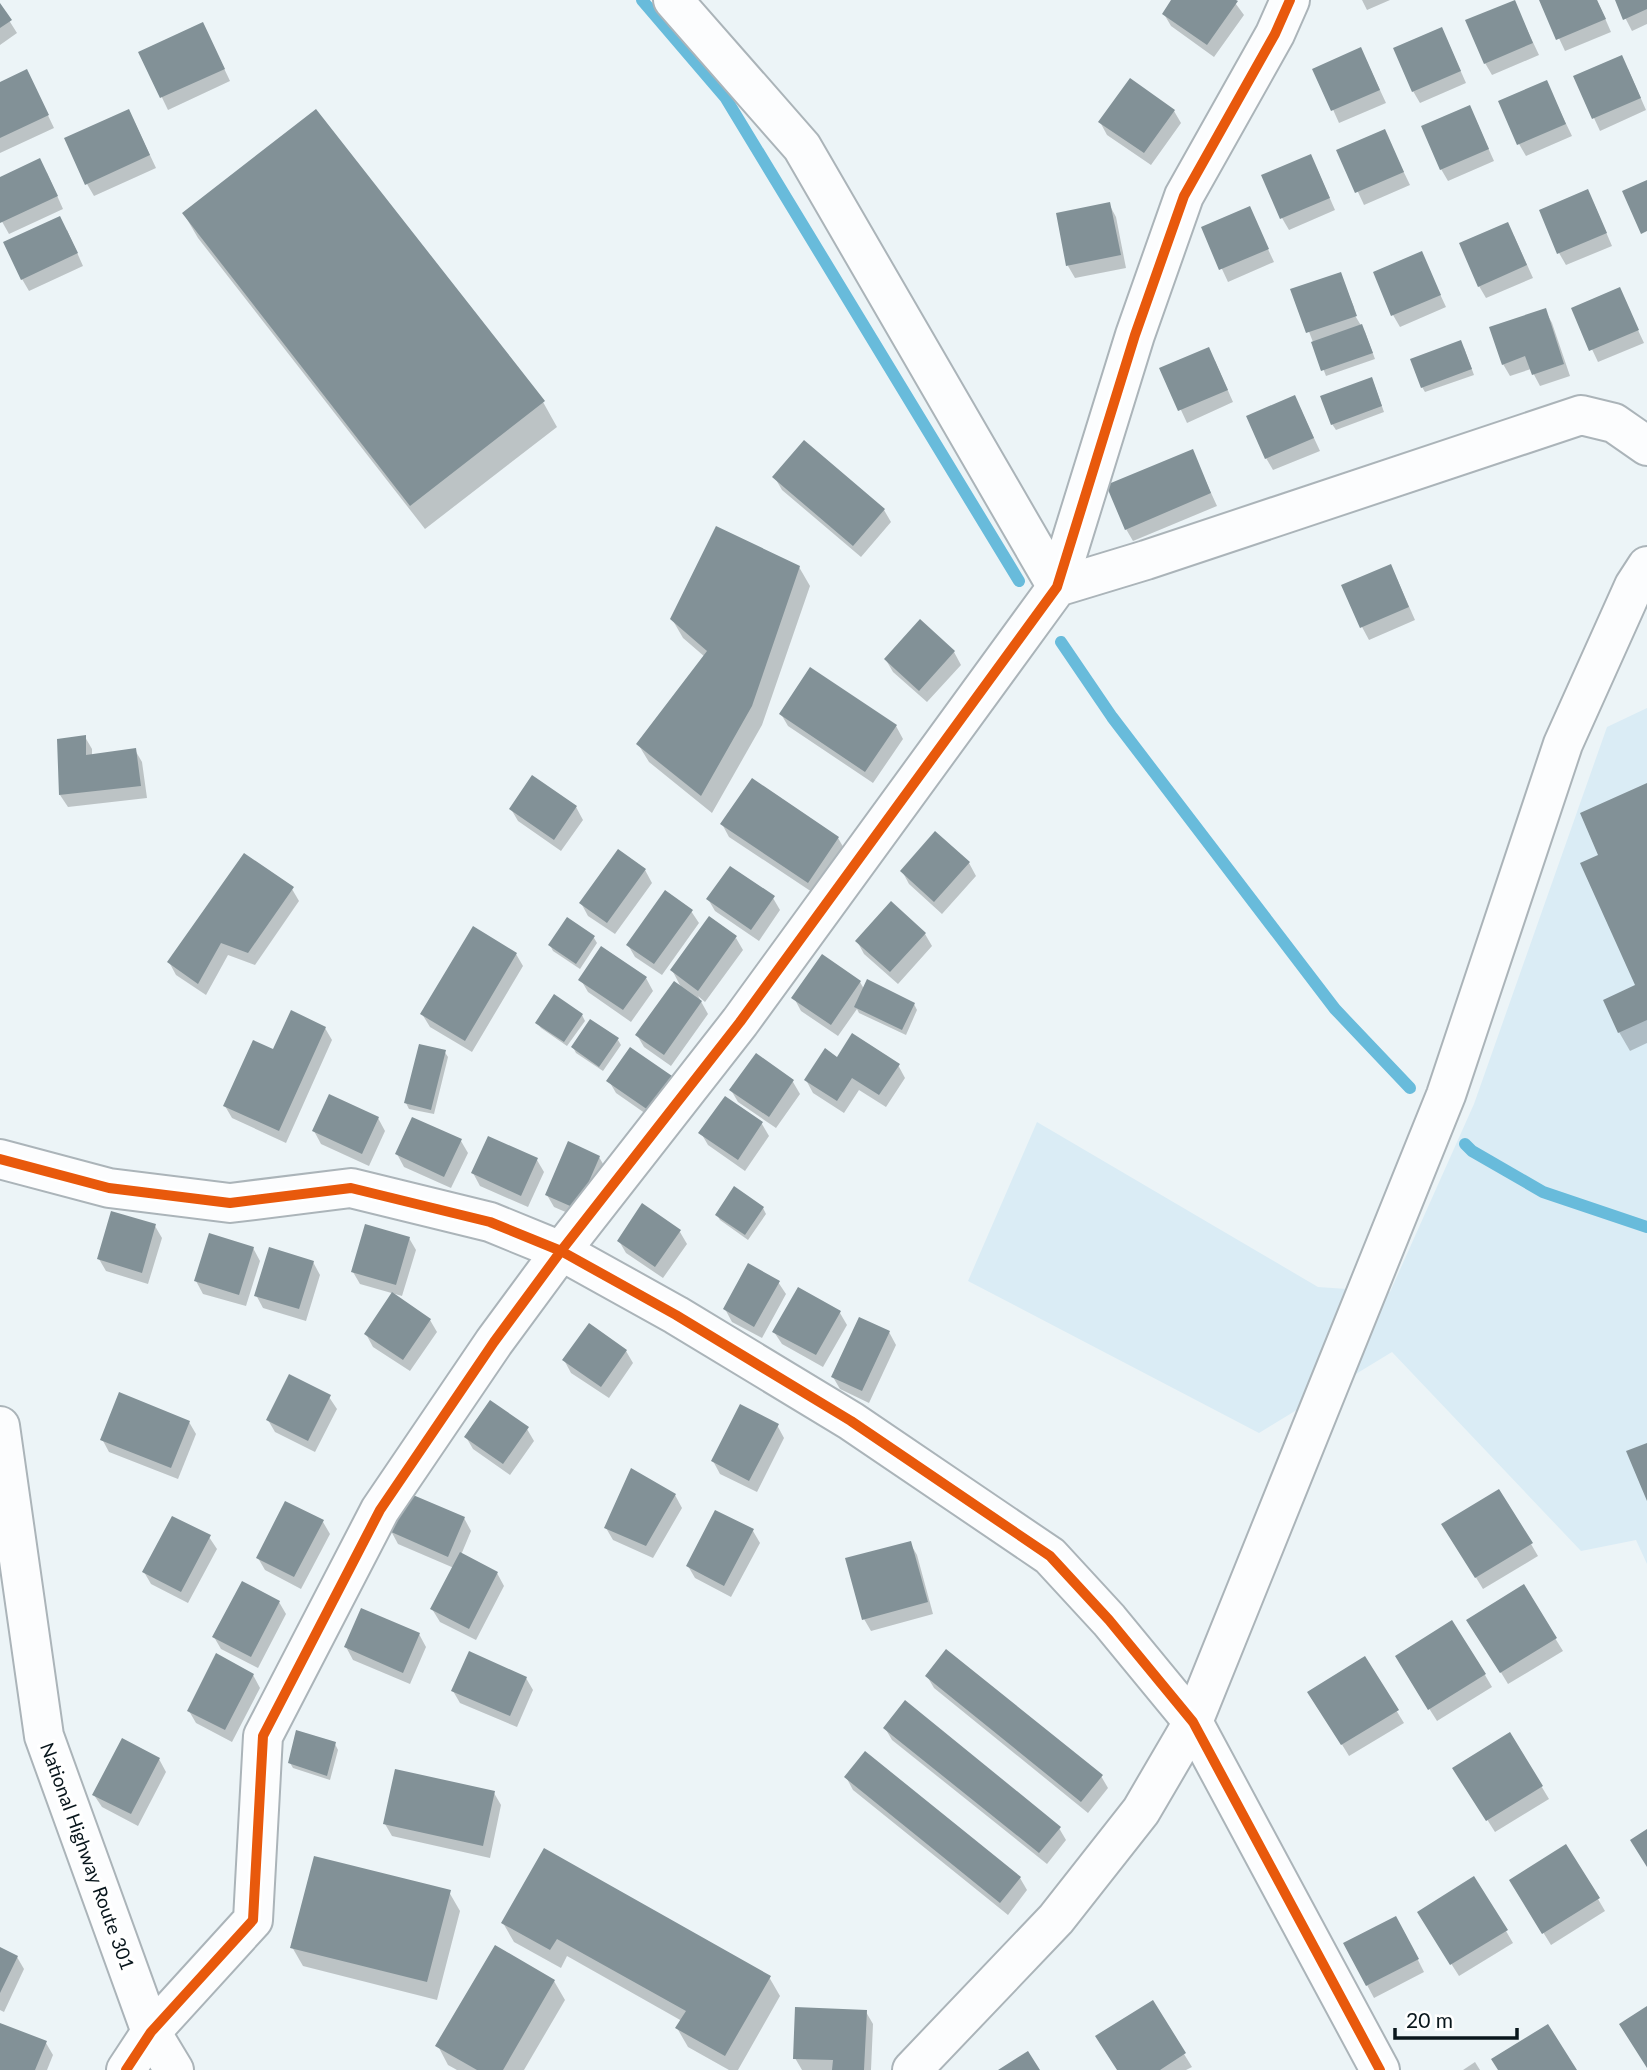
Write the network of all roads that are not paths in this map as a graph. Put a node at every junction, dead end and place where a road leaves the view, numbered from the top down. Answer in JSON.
{"nodes":[{"id":1,"x":673,"y":0,"type":"edge"},
{"id":2,"x":1290,"y":0,"type":"edge"},
{"id":3,"x":1647,"y":446,"type":"edge"},
{"id":4,"x":1647,"y":566,"type":"edge"},
{"id":5,"x":1057,"y":587,"type":"junction"},
{"id":6,"x":0,"y":1159,"type":"edge"},
{"id":7,"x":561,"y":1251,"type":"junction"},
{"id":8,"x":0,"y":1426,"type":"edge"},
{"id":9,"x":1194,"y":1722,"type":"junction"},
{"id":10,"x":151,"y":2032,"type":"junction"},
{"id":11,"x":126,"y":2070,"type":"edge"},
{"id":12,"x":174,"y":2070,"type":"edge"},
{"id":13,"x":912,"y":2070,"type":"edge"},
{"id":14,"x":1380,"y":2070,"type":"edge"}],
"edges":[{"from":1,"to":5,"type":"main road"},
{"from":2,"to":5,"type":"main road"},
{"from":3,"to":5,"type":"main road"},
{"from":4,"to":9,"type":"main road"},
{"from":5,"to":7,"type":"main road"},
{"from":6,"to":7,"type":"main road"},
{"from":7,"to":9,"type":"main road"},
{"from":7,"to":10,"type":"main road"},
{"from":8,"to":10,"type":"main road","name":"National Highway Route 301"},
{"from":9,"to":13,"type":"main road"},
{"from":9,"to":14,"type":"main road"},
{"from":10,"to":11,"type":"main road"},
{"from":10,"to":12,"type":"main road","name":"National Highway Route 301"}]}
